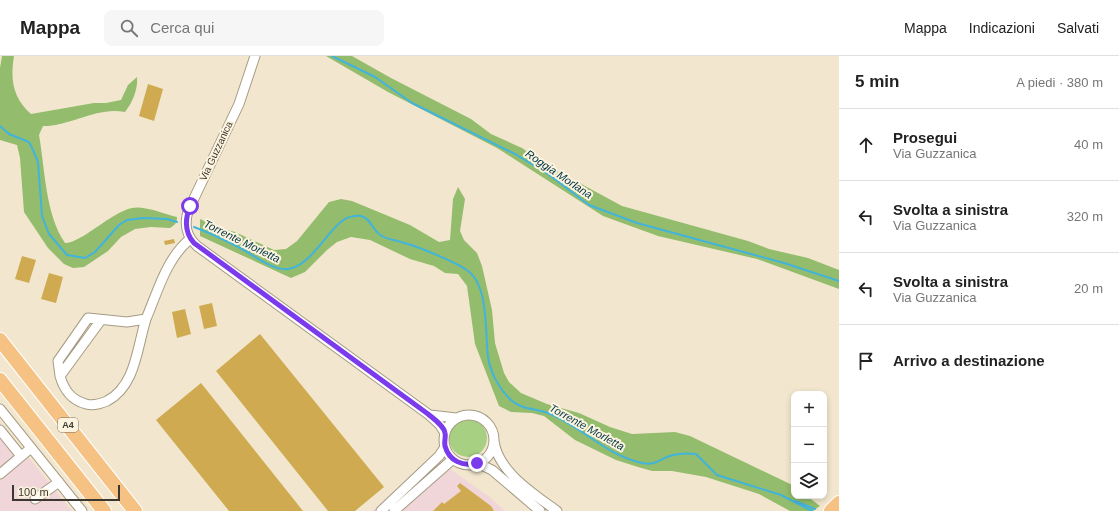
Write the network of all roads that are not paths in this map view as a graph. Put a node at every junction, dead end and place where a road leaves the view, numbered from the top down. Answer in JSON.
{"nodes":[{"id":1,"x":255,"y":56,"type":"edge"},
{"id":2,"x":190,"y":239,"type":"junction"},
{"id":3,"x":146,"y":319,"type":"junction"},
{"id":4,"x":0,"y":340,"type":"edge"},
{"id":5,"x":0,"y":380,"type":"edge"},
{"id":6,"x":0,"y":409,"type":"edge"},
{"id":7,"x":428,"y":414,"type":"junction"},
{"id":8,"x":456,"y":418,"type":"junction"},
{"id":9,"x":0,"y":430,"type":"edge"},
{"id":10,"x":445,"y":433,"type":"junction"},
{"id":11,"x":493,"y":437,"type":"junction"},
{"id":12,"x":445,"y":447,"type":"junction"},
{"id":13,"x":31,"y":448,"type":"junction"},
{"id":14,"x":21,"y":456,"type":"junction"},
{"id":15,"x":453,"y":459,"type":"junction"},
{"id":16,"x":477,"y":463,"type":"junction"},
{"id":17,"x":0,"y":474,"type":"edge"},
{"id":18,"x":58,"y":482,"type":"junction"},
{"id":19,"x":35,"y":499,"type":"dead end"},
{"id":20,"x":839,"y":503,"type":"edge"},
{"id":21,"x":82,"y":511,"type":"edge"},
{"id":22,"x":104,"y":511,"type":"edge"},
{"id":23,"x":135,"y":511,"type":"edge"},
{"id":24,"x":381,"y":511,"type":"edge"},
{"id":25,"x":394,"y":511,"type":"edge"},
{"id":26,"x":540,"y":511,"type":"edge"},
{"id":27,"x":557,"y":511,"type":"edge"},
{"id":28,"x":831,"y":511,"type":"edge"}],
"edges":[{"from":1,"to":2,"type":"street","name":"Via Guzzanica"},
{"from":2,"to":3,"type":"street"},
{"from":2,"to":7,"type":"street"},
{"from":3,"to":3,"type":"street"},
{"from":4,"to":23,"type":"highway","number":"A4"},
{"from":5,"to":22,"type":"highway","number":"A4"},
{"from":6,"to":13,"type":"street"},
{"from":7,"to":8,"type":"street"},
{"from":7,"to":10,"type":"street"},
{"from":8,"to":10,"type":"street"},
{"from":8,"to":11,"type":"street"},
{"from":9,"to":14,"type":"street"},
{"from":10,"to":12,"type":"street"},
{"from":11,"to":16,"type":"street"},
{"from":11,"to":27,"type":"street"},
{"from":12,"to":15,"type":"street"},
{"from":12,"to":24,"type":"street"},
{"from":13,"to":14,"type":"street"},
{"from":13,"to":18,"type":"street"},
{"from":14,"to":17,"type":"street"},
{"from":15,"to":16,"type":"street"},
{"from":15,"to":25,"type":"street"},
{"from":16,"to":26,"type":"street"},
{"from":18,"to":19,"type":"street"},
{"from":18,"to":21,"type":"street"},
{"from":20,"to":28,"type":"highway"}]}
